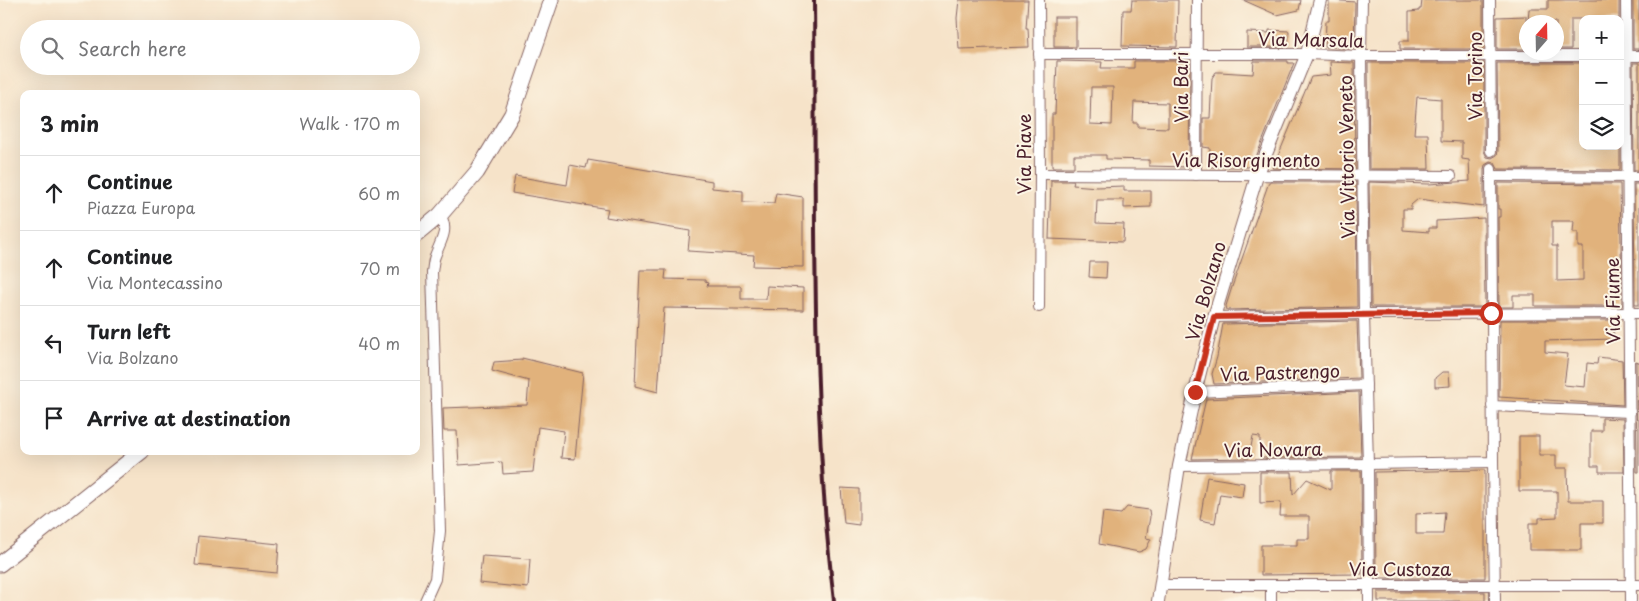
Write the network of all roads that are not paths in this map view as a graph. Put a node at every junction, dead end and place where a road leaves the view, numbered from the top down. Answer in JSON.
{"nodes":[{"id":1,"x":550,"y":0,"type":"edge"},
{"id":2,"x":1038,"y":0,"type":"edge"},
{"id":3,"x":1197,"y":0,"type":"edge"},
{"id":4,"x":1320,"y":0,"type":"edge"},
{"id":5,"x":1362,"y":0,"type":"edge"},
{"id":6,"x":1490,"y":0,"type":"edge"},
{"id":7,"x":1626,"y":0,"type":"edge"},
{"id":8,"x":1624,"y":37,"type":"edge"},
{"id":9,"x":1039,"y":54,"type":"junction"},
{"id":10,"x":1197,"y":54,"type":"junction"},
{"id":11,"x":1307,"y":54,"type":"junction"},
{"id":12,"x":1361,"y":56,"type":"junction"},
{"id":13,"x":1579,"y":56,"type":"edge"},
{"id":14,"x":1624,"y":56,"type":"edge"},
{"id":15,"x":1639,"y":56,"type":"edge"},
{"id":16,"x":1490,"y":57,"type":"junction"},
{"id":17,"x":1623,"y":60,"type":"edge"},
{"id":18,"x":1491,"y":151,"type":"dead end"},
{"id":19,"x":1040,"y":174,"type":"junction"},
{"id":20,"x":1196,"y":175,"type":"junction"},
{"id":21,"x":1257,"y":176,"type":"junction"},
{"id":22,"x":1362,"y":176,"type":"junction"},
{"id":23,"x":1451,"y":176,"type":"dead end"},
{"id":24,"x":1626,"y":177,"type":"junction"},
{"id":25,"x":1639,"y":177,"type":"edge"},
{"id":26,"x":440,"y":216,"type":"junction"},
{"id":27,"x":420,"y":232,"type":"edge"},
{"id":28,"x":1039,"y":307,"type":"dead end"},
{"id":29,"x":1491,"y":313,"type":"junction"},
{"id":30,"x":1628,"y":313,"type":"junction"},
{"id":31,"x":1639,"y":313,"type":"edge"},
{"id":32,"x":1364,"y":314,"type":"junction"},
{"id":33,"x":1214,"y":317,"type":"junction"},
{"id":34,"x":1366,"y":386,"type":"junction"},
{"id":35,"x":1195,"y":392,"type":"junction"},
{"id":36,"x":1492,"y":406,"type":"junction"},
{"id":37,"x":1630,"y":412,"type":"junction"},
{"id":38,"x":1635,"y":454,"type":"edge"},
{"id":39,"x":137,"y":455,"type":"edge"},
{"id":40,"x":1493,"y":462,"type":"junction"},
{"id":41,"x":1368,"y":464,"type":"junction"},
{"id":42,"x":1179,"y":466,"type":"junction"},
{"id":43,"x":0,"y":564,"type":"edge"},
{"id":44,"x":1368,"y":584,"type":"junction"},
{"id":45,"x":1495,"y":584,"type":"junction"},
{"id":46,"x":1161,"y":585,"type":"junction"},
{"id":47,"x":1635,"y":585,"type":"edge"},
{"id":48,"x":1271,"y":586,"type":"junction"},
{"id":49,"x":425,"y":601,"type":"edge"},
{"id":50,"x":1158,"y":601,"type":"edge"},
{"id":51,"x":1271,"y":601,"type":"edge"},
{"id":52,"x":1369,"y":601,"type":"edge"},
{"id":53,"x":1494,"y":601,"type":"edge"},
{"id":54,"x":1631,"y":601,"type":"edge"}],
"edges":[{"from":1,"to":26,"type":"main road"},
{"from":2,"to":9,"type":"street","name":"Via Piave"},
{"from":3,"to":10,"type":"street","name":"Via Bari"},
{"from":4,"to":11,"type":"street","name":"Via Bolzano"},
{"from":5,"to":12,"type":"street","name":"Via Vittorio Veneto"},
{"from":6,"to":16,"type":"street","name":"Via Torino"},
{"from":7,"to":8,"type":"street","name":"Via Fiume"},
{"from":9,"to":10,"type":"street","name":"Via Marsala"},
{"from":9,"to":19,"type":"street","name":"Via Piave"},
{"from":10,"to":11,"type":"street","name":"Via Marsala"},
{"from":10,"to":20,"type":"street","name":"Via Bari"},
{"from":11,"to":12,"type":"street","name":"Via Marsala"},
{"from":11,"to":21,"type":"street","name":"Via Bolzano"},
{"from":12,"to":16,"type":"street","name":"Via Marsala"},
{"from":12,"to":22,"type":"street","name":"Via Vittorio Veneto"},
{"from":13,"to":16,"type":"street","name":"Via Marsala"},
{"from":14,"to":15,"type":"street"},
{"from":16,"to":18,"type":"street","name":"Via Torino"},
{"from":17,"to":24,"type":"street","name":"Via Fiume"},
{"from":19,"to":20,"type":"street","name":"Via Risorgimento"},
{"from":19,"to":28,"type":"street","name":"Via Piave"},
{"from":20,"to":21,"type":"street","name":"Via Risorgimento"},
{"from":21,"to":22,"type":"street","name":"Via Risorgimento"},
{"from":21,"to":33,"type":"street","name":"Via Bolzano"},
{"from":22,"to":23,"type":"street","name":"Via Risorgimento"},
{"from":22,"to":32,"type":"street","name":"Via Vittorio Veneto"},
{"from":24,"to":25,"type":"street"},
{"from":24,"to":29,"type":"street"},
{"from":24,"to":30,"type":"street","name":"Via Fiume"},
{"from":26,"to":27,"type":"main road"},
{"from":26,"to":49,"type":"street"},
{"from":29,"to":30,"type":"street"},
{"from":29,"to":32,"type":"street"},
{"from":29,"to":36,"type":"street"},
{"from":30,"to":31,"type":"street"},
{"from":30,"to":37,"type":"street","name":"Via Fiume"},
{"from":32,"to":33,"type":"street"},
{"from":32,"to":34,"type":"street","name":"Via Vittorio Veneto"},
{"from":33,"to":35,"type":"street","name":"Via Bolzano"},
{"from":34,"to":35,"type":"street","name":"Via Pastrengo"},
{"from":34,"to":41,"type":"street","name":"Via Vittorio Veneto"},
{"from":35,"to":42,"type":"street","name":"Via Bolzano"},
{"from":36,"to":37,"type":"street"},
{"from":36,"to":40,"type":"street"},
{"from":37,"to":38,"type":"street","name":"Via Fiume"},
{"from":38,"to":47,"type":"street","name":"Via Fiume"},
{"from":39,"to":43,"type":"main road"},
{"from":40,"to":41,"type":"street","name":"Via Novara"},
{"from":40,"to":45,"type":"street"},
{"from":41,"to":42,"type":"street","name":"Via Novara"},
{"from":41,"to":44,"type":"street"},
{"from":42,"to":46,"type":"street","name":"Via Bolzano"},
{"from":44,"to":45,"type":"street","name":"Via Custoza"},
{"from":44,"to":48,"type":"street","name":"Via Custoza"},
{"from":44,"to":52,"type":"street"},
{"from":45,"to":47,"type":"street","name":"Via Custoza"},
{"from":45,"to":53,"type":"street"},
{"from":46,"to":48,"type":"street","name":"Via Custoza"},
{"from":46,"to":50,"type":"street","name":"Via Bolzano"},
{"from":47,"to":54,"type":"street","name":"Via Fiume"},
{"from":48,"to":51,"type":"street"}]}
